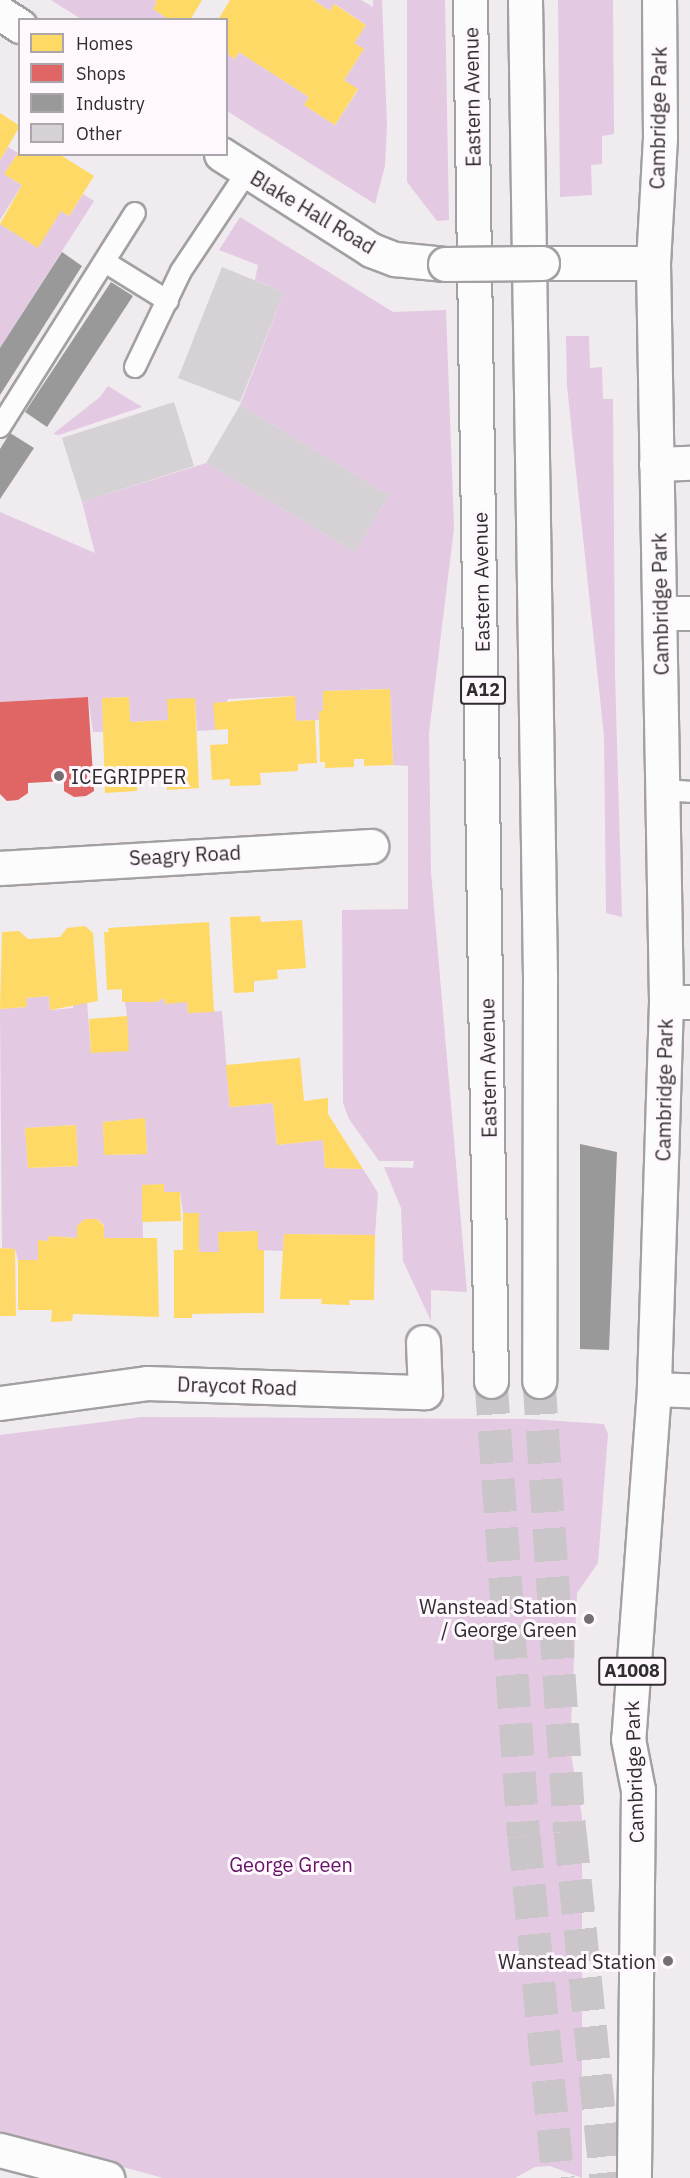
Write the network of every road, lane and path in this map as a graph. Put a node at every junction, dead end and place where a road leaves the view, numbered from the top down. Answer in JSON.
{"nodes":[{"id":1,"x":470,"y":0,"type":"edge"},
{"id":2,"x":525,"y":0,"type":"edge"},
{"id":3,"x":659,"y":0,"type":"edge"},
{"id":4,"x":0,"y":13,"type":"edge"},
{"id":5,"x":18,"y":25,"type":"edge"},
{"id":6,"x":234,"y":163,"type":"edge"},
{"id":7,"x":135,"y":213,"type":"dead end"},
{"id":8,"x":105,"y":262,"type":"junction"},
{"id":9,"x":652,"y":263,"type":"junction"},
{"id":10,"x":168,"y":301,"type":"junction"},
{"id":11,"x":135,"y":367,"type":"dead end"},
{"id":12,"x":0,"y":427,"type":"edge"},
{"id":13,"x":690,"y":463,"type":"edge"},
{"id":14,"x":656,"y":464,"type":"junction"},
{"id":15,"x":675,"y":613,"type":"edge"},
{"id":16,"x":677,"y":791,"type":"edge"},
{"id":17,"x":371,"y":846,"type":"dead end"},
{"id":18,"x":0,"y":867,"type":"edge"},
{"id":19,"x":678,"y":1002,"type":"edge"},
{"id":20,"x":423,"y":1342,"type":"dead end"},
{"id":21,"x":492,"y":1381,"type":"tunnel mouth"},
{"id":22,"x":539,"y":1381,"type":"tunnel mouth"},
{"id":23,"x":654,"y":1389,"type":"junction"},
{"id":24,"x":690,"y":1389,"type":"edge"},
{"id":25,"x":0,"y":1403,"type":"edge"},
{"id":26,"x":0,"y":2150,"type":"edge"},
{"id":27,"x":107,"y":2178,"type":"edge"},
{"id":28,"x":634,"y":2178,"type":"edge"}],
"edges":[{"from":1,"to":21,"type":"main road","name":"Eastern Avenue","number":"A12"},
{"from":2,"to":22,"type":"main road","number":"A12"},
{"from":3,"to":9,"type":"main road","name":"Cambridge Park"},
{"from":4,"to":5,"type":"main road"},
{"from":6,"to":9,"type":"main road","name":"Blake Hall Road","bridge":true},
{"from":6,"to":10,"type":"lane"},
{"from":7,"to":8,"type":"lane"},
{"from":8,"to":10,"type":"lane"},
{"from":8,"to":12,"type":"lane"},
{"from":9,"to":14,"type":"main road","name":"Cambridge Park","number":"A1008"},
{"from":10,"to":11,"type":"lane"},
{"from":13,"to":14,"type":"main road"},
{"from":14,"to":15,"type":"main road","name":"Cambridge Park","number":"A1008"},
{"from":15,"to":16,"type":"main road","name":"Cambridge Park","number":"A1008"},
{"from":16,"to":19,"type":"main road","name":"Cambridge Park","number":"A1008"},
{"from":17,"to":18,"type":"main road","name":"Seagry Road"},
{"from":19,"to":23,"type":"main road","name":"Cambridge Park","number":"A1008"},
{"from":20,"to":25,"type":"main road","name":"Draycot Road"},
{"from":23,"to":24,"type":"main road"},
{"from":23,"to":28,"type":"main road","name":"Cambridge Park","number":"A1008"},
{"from":26,"to":27,"type":"main road"}]}
